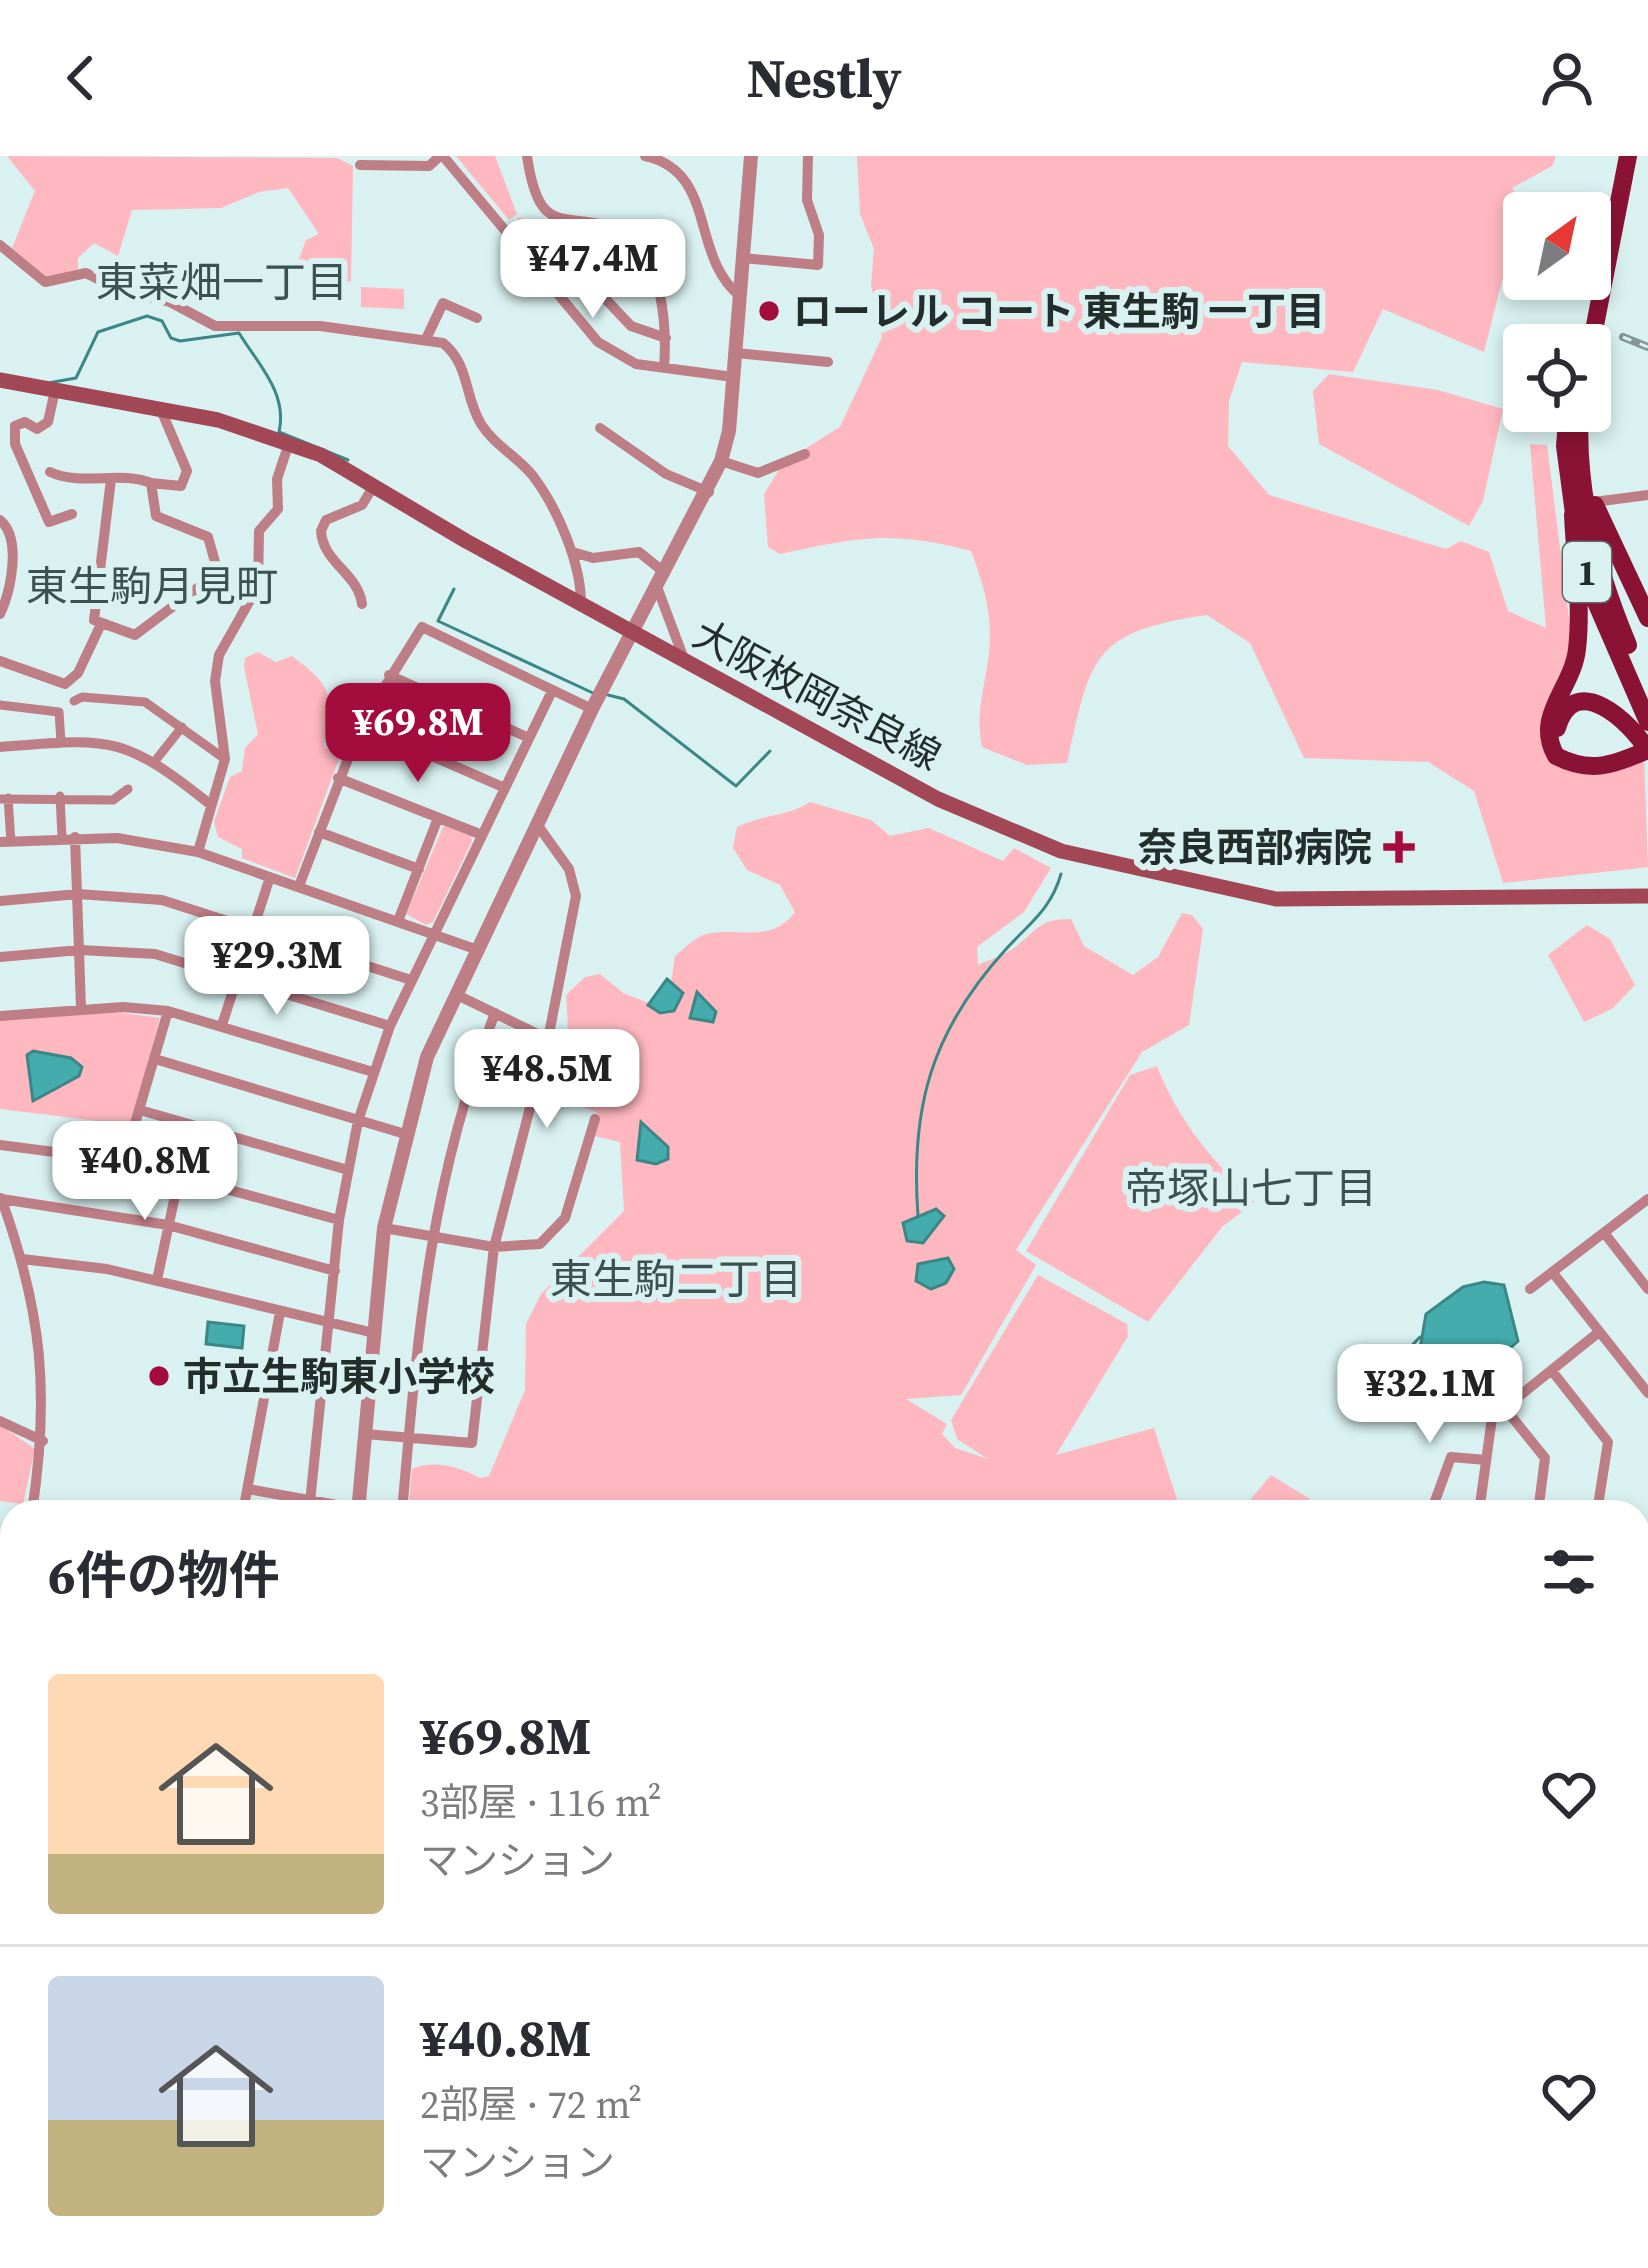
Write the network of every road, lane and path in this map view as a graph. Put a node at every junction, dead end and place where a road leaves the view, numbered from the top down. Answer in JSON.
{"nodes":[{"id":1,"x":441,"y":156,"type":"edge"},
{"id":2,"x":527,"y":156,"type":"edge"},
{"id":3,"x":645,"y":156,"type":"edge"},
{"id":4,"x":751,"y":156,"type":"edge"},
{"id":5,"x":808,"y":156,"type":"edge"},
{"id":6,"x":1617,"y":156,"type":"edge"},
{"id":7,"x":1628,"y":156,"type":"edge"},
{"id":8,"x":360,"y":165,"type":"dead end"},
{"id":9,"x":2,"y":250,"type":"edge"},
{"id":10,"x":743,"y":258,"type":"junction"},
{"id":11,"x":608,"y":272,"type":"dead end"},
{"id":12,"x":740,"y":296,"type":"junction"},
{"id":13,"x":477,"y":318,"type":"dead end"},
{"id":14,"x":1583,"y":324,"type":"edge"},
{"id":15,"x":1595,"y":324,"type":"edge"},
{"id":16,"x":666,"y":338,"type":"junction"},
{"id":17,"x":426,"y":339,"type":"junction"},
{"id":18,"x":736,"y":352,"type":"junction"},
{"id":19,"x":827,"y":362,"type":"dead end"},
{"id":20,"x":664,"y":368,"type":"junction"},
{"id":21,"x":733,"y":377,"type":"junction"},
{"id":22,"x":0,"y":380,"type":"edge"},
{"id":23,"x":55,"y":390,"type":"junction"},
{"id":24,"x":160,"y":407,"type":"junction"},
{"id":25,"x":600,"y":428,"type":"dead end"},
{"id":26,"x":1566,"y":432,"type":"edge"},
{"id":27,"x":1580,"y":432,"type":"edge"},
{"id":28,"x":1586,"y":432,"type":"edge"},
{"id":29,"x":289,"y":442,"type":"junction"},
{"id":30,"x":806,"y":454,"type":"dead end"},
{"id":31,"x":721,"y":461,"type":"junction"},
{"id":32,"x":50,"y":472,"type":"dead end"},
{"id":33,"x":111,"y":479,"type":"junction"},
{"id":34,"x":151,"y":482,"type":"junction"},
{"id":35,"x":373,"y":487,"type":"junction"},
{"id":36,"x":710,"y":492,"type":"junction"},
{"id":37,"x":1648,"y":495,"type":"edge"},
{"id":38,"x":1594,"y":502,"type":"junction"},
{"id":39,"x":72,"y":514,"type":"dead end"},
{"id":40,"x":1573,"y":515,"type":"junction"},
{"id":41,"x":0,"y":520,"type":"edge"},
{"id":42,"x":575,"y":553,"type":"junction"},
{"id":43,"x":661,"y":580,"type":"junction"},
{"id":44,"x":581,"y":603,"type":"junction"},
{"id":45,"x":362,"y":604,"type":"dead end"},
{"id":46,"x":0,"y":614,"type":"edge"},
{"id":47,"x":1648,"y":618,"type":"edge"},
{"id":48,"x":101,"y":624,"type":"junction"},
{"id":49,"x":632,"y":630,"type":"junction"},
{"id":50,"x":684,"y":659,"type":"junction"},
{"id":51,"x":0,"y":662,"type":"edge"},
{"id":52,"x":389,"y":675,"type":"junction"},
{"id":53,"x":552,"y":691,"type":"junction"},
{"id":54,"x":1648,"y":692,"type":"edge"},
{"id":55,"x":74,"y":701,"type":"dead end"},
{"id":56,"x":0,"y":705,"type":"edge"},
{"id":57,"x":592,"y":709,"type":"junction"},
{"id":58,"x":1648,"y":722,"type":"edge"},
{"id":59,"x":361,"y":725,"type":"junction"},
{"id":60,"x":182,"y":727,"type":"junction"},
{"id":61,"x":529,"y":738,"type":"junction"},
{"id":62,"x":61,"y":742,"type":"junction"},
{"id":63,"x":0,"y":747,"type":"edge"},
{"id":64,"x":1643,"y":750,"type":"edge"},
{"id":65,"x":225,"y":759,"type":"junction"},
{"id":66,"x":155,"y":760,"type":"junction"},
{"id":67,"x":338,"y":778,"type":"junction"},
{"id":68,"x":505,"y":788,"type":"junction"},
{"id":69,"x":128,"y":789,"type":"dead end"},
{"id":70,"x":60,"y":796,"type":"junction"},
{"id":71,"x":4,"y":799,"type":"edge"},
{"id":72,"x":211,"y":806,"type":"junction"},
{"id":73,"x":438,"y":818,"type":"junction"},
{"id":74,"x":536,"y":823,"type":"junction"},
{"id":75,"x":319,"y":832,"type":"junction"},
{"id":76,"x":482,"y":836,"type":"junction"},
{"id":77,"x":69,"y":837,"type":"junction"},
{"id":78,"x":6,"y":842,"type":"edge"},
{"id":79,"x":198,"y":852,"type":"junction"},
{"id":80,"x":419,"y":868,"type":"junction"},
{"id":81,"x":270,"y":877,"type":"junction"},
{"id":82,"x":299,"y":886,"type":"junction"},
{"id":83,"x":78,"y":894,"type":"junction"},
{"id":84,"x":1648,"y":896,"type":"edge"},
{"id":85,"x":0,"y":901,"type":"edge"},
{"id":86,"x":398,"y":921,"type":"junction"},
{"id":87,"x":254,"y":927,"type":"junction"},
{"id":88,"x":434,"y":934,"type":"junction"},
{"id":89,"x":475,"y":949,"type":"junction"},
{"id":90,"x":80,"y":950,"type":"junction"},
{"id":91,"x":0,"y":957,"type":"edge"},
{"id":92,"x":237,"y":976,"type":"junction"},
{"id":93,"x":411,"y":980,"type":"junction"},
{"id":94,"x":454,"y":994,"type":"junction"},
{"id":95,"x":81,"y":1008,"type":"junction"},
{"id":96,"x":168,"y":1011,"type":"junction"},
{"id":97,"x":495,"y":1013,"type":"junction"},
{"id":98,"x":0,"y":1016,"type":"edge"},
{"id":99,"x":222,"y":1025,"type":"junction"},
{"id":100,"x":390,"y":1026,"type":"junction"},
{"id":101,"x":154,"y":1059,"type":"junction"},
{"id":102,"x":474,"y":1069,"type":"junction"},
{"id":103,"x":373,"y":1072,"type":"junction"},
{"id":104,"x":140,"y":1110,"type":"junction"},
{"id":105,"x":596,"y":1119,"type":"dead end"},
{"id":106,"x":358,"y":1121,"type":"junction"},
{"id":107,"x":405,"y":1133,"type":"junction"},
{"id":108,"x":0,"y":1145,"type":"edge"},
{"id":109,"x":124,"y":1161,"type":"junction"},
{"id":110,"x":348,"y":1170,"type":"junction"},
{"id":111,"x":179,"y":1177,"type":"junction"},
{"id":112,"x":1,"y":1197,"type":"edge"},
{"id":113,"x":1648,"y":1199,"type":"edge"},
{"id":114,"x":339,"y":1220,"type":"junction"},
{"id":115,"x":168,"y":1226,"type":"junction"},
{"id":116,"x":384,"y":1228,"type":"junction"},
{"id":117,"x":1604,"y":1234,"type":"junction"},
{"id":118,"x":430,"y":1236,"type":"junction"},
{"id":119,"x":494,"y":1247,"type":"junction"},
{"id":120,"x":22,"y":1259,"type":"junction"},
{"id":121,"x":334,"y":1271,"type":"junction"},
{"id":122,"x":1553,"y":1273,"type":"junction"},
{"id":123,"x":157,"y":1280,"type":"junction"},
{"id":124,"x":1530,"y":1289,"type":"dead end"},
{"id":125,"x":1648,"y":1289,"type":"edge"},
{"id":126,"x":280,"y":1312,"type":"junction"},
{"id":127,"x":332,"y":1323,"type":"junction"},
{"id":128,"x":1599,"y":1332,"type":"junction"},
{"id":129,"x":374,"y":1334,"type":"junction"},
{"id":130,"x":1552,"y":1370,"type":"junction"},
{"id":131,"x":1483,"y":1381,"type":"dead end"},
{"id":132,"x":1648,"y":1394,"type":"edge"},
{"id":133,"x":1506,"y":1407,"type":"junction"},
{"id":134,"x":0,"y":1421,"type":"edge"},
{"id":135,"x":365,"y":1434,"type":"junction"},
{"id":136,"x":408,"y":1438,"type":"junction"},
{"id":137,"x":43,"y":1442,"type":"junction"},
{"id":138,"x":1486,"y":1460,"type":"junction"},
{"id":139,"x":248,"y":1489,"type":"junction"},
{"id":140,"x":34,"y":1500,"type":"edge"},
{"id":141,"x":246,"y":1500,"type":"edge"},
{"id":142,"x":283,"y":1500,"type":"edge"},
{"id":143,"x":310,"y":1500,"type":"edge"},
{"id":144,"x":359,"y":1500,"type":"edge"},
{"id":145,"x":403,"y":1500,"type":"edge"},
{"id":146,"x":1435,"y":1500,"type":"edge"},
{"id":147,"x":1483,"y":1500,"type":"edge"},
{"id":148,"x":1540,"y":1500,"type":"edge"},
{"id":149,"x":1599,"y":1500,"type":"edge"}],
"edges":[{"from":1,"to":8,"type":"street"},
{"from":1,"to":20,"type":"street"},
{"from":2,"to":16,"type":"street"},
{"from":3,"to":12,"type":"street"},
{"from":4,"to":10,"type":"street"},
{"from":5,"to":10,"type":"street"},
{"from":6,"to":14,"type":"main road"},
{"from":7,"to":15,"type":"main road"},
{"from":9,"to":17,"type":"street"},
{"from":10,"to":12,"type":"street"},
{"from":11,"to":16,"type":"street"},
{"from":12,"to":18,"type":"street"},
{"from":13,"to":17,"type":"street"},
{"from":16,"to":20,"type":"street"},
{"from":17,"to":42,"type":"street"},
{"from":18,"to":19,"type":"street"},
{"from":18,"to":21,"type":"street"},
{"from":20,"to":21,"type":"street"},
{"from":21,"to":31,"type":"street"},
{"from":22,"to":23,"type":"main road","name":"大阪枚岡奈良線"},
{"from":23,"to":24,"type":"main road","name":"大阪枚岡奈良線"},
{"from":23,"to":39,"type":"street"},
{"from":24,"to":29,"type":"main road","name":"大阪枚岡奈良線"},
{"from":24,"to":34,"type":"street"},
{"from":25,"to":36,"type":"street"},
{"from":26,"to":40,"type":"main road","number":"1"},
{"from":27,"to":54,"type":"main road","number":"1"},
{"from":28,"to":38,"type":"main road"},
{"from":29,"to":35,"type":"main road","name":"大阪枚岡奈良線"},
{"from":29,"to":65,"type":"street"},
{"from":30,"to":31,"type":"street"},
{"from":31,"to":36,"type":"street"},
{"from":32,"to":33,"type":"street"},
{"from":33,"to":34,"type":"street"},
{"from":33,"to":48,"type":"street"},
{"from":34,"to":48,"type":"street"},
{"from":35,"to":44,"type":"main road","name":"大阪枚岡奈良線"},
{"from":35,"to":45,"type":"street"},
{"from":36,"to":43,"type":"street"},
{"from":37,"to":38,"type":"street"},
{"from":38,"to":47,"type":"main road"},
{"from":40,"to":58,"type":"main road","number":"1"},
{"from":40,"to":64,"type":"main road"},
{"from":41,"to":46,"type":"street"},
{"from":42,"to":43,"type":"street"},
{"from":42,"to":44,"type":"street"},
{"from":43,"to":49,"type":"street"},
{"from":43,"to":50,"type":"street"},
{"from":44,"to":49,"type":"main road","name":"大阪枚岡奈良線"},
{"from":48,"to":51,"type":"street"},
{"from":49,"to":50,"type":"main road","name":"大阪枚岡奈良線"},
{"from":49,"to":57,"type":"street"},
{"from":50,"to":84,"type":"main road","name":"大阪枚岡奈良線"},
{"from":52,"to":53,"type":"street"},
{"from":52,"to":59,"type":"street"},
{"from":52,"to":61,"type":"street"},
{"from":53,"to":57,"type":"street"},
{"from":53,"to":61,"type":"street"},
{"from":55,"to":60,"type":"street"},
{"from":56,"to":62,"type":"street"},
{"from":57,"to":74,"type":"street"},
{"from":59,"to":67,"type":"street"},
{"from":59,"to":68,"type":"street"},
{"from":60,"to":65,"type":"street"},
{"from":60,"to":66,"type":"street"},
{"from":61,"to":68,"type":"street"},
{"from":62,"to":63,"type":"street"},
{"from":62,"to":66,"type":"street"},
{"from":64,"to":64,"type":"main road"},
{"from":65,"to":72,"type":"street"},
{"from":66,"to":72,"type":"street"},
{"from":67,"to":73,"type":"street"},
{"from":67,"to":75,"type":"street"},
{"from":68,"to":76,"type":"street"},
{"from":69,"to":70,"type":"street"},
{"from":70,"to":71,"type":"street"},
{"from":70,"to":77,"type":"street"},
{"from":71,"to":78,"type":"street"},
{"from":72,"to":79,"type":"street"},
{"from":73,"to":76,"type":"street"},
{"from":73,"to":80,"type":"street"},
{"from":74,"to":89,"type":"street"},
{"from":74,"to":97,"type":"street"},
{"from":75,"to":80,"type":"street"},
{"from":75,"to":82,"type":"street"},
{"from":76,"to":88,"type":"street"},
{"from":77,"to":78,"type":"street"},
{"from":77,"to":79,"type":"street"},
{"from":77,"to":83,"type":"street"},
{"from":79,"to":81,"type":"street"},
{"from":80,"to":86,"type":"street"},
{"from":81,"to":82,"type":"street"},
{"from":81,"to":87,"type":"street"},
{"from":82,"to":86,"type":"street"},
{"from":83,"to":85,"type":"street"},
{"from":83,"to":87,"type":"street"},
{"from":83,"to":90,"type":"street"},
{"from":86,"to":88,"type":"street"},
{"from":87,"to":92,"type":"street"},
{"from":87,"to":93,"type":"street"},
{"from":88,"to":89,"type":"street"},
{"from":88,"to":93,"type":"street"},
{"from":89,"to":94,"type":"street"},
{"from":90,"to":91,"type":"street"},
{"from":90,"to":92,"type":"street"},
{"from":90,"to":95,"type":"street"},
{"from":92,"to":99,"type":"street"},
{"from":92,"to":100,"type":"street"},
{"from":93,"to":100,"type":"street"},
{"from":94,"to":97,"type":"street"},
{"from":94,"to":107,"type":"street"},
{"from":95,"to":96,"type":"street"},
{"from":95,"to":98,"type":"street"},
{"from":96,"to":99,"type":"street"},
{"from":96,"to":101,"type":"street"},
{"from":97,"to":102,"type":"street"},
{"from":99,"to":103,"type":"street"},
{"from":100,"to":103,"type":"street"},
{"from":101,"to":104,"type":"street"},
{"from":101,"to":106,"type":"street"},
{"from":102,"to":118,"type":"street"},
{"from":102,"to":119,"type":"street"},
{"from":103,"to":106,"type":"street"},
{"from":104,"to":109,"type":"street"},
{"from":104,"to":110,"type":"street"},
{"from":105,"to":119,"type":"street"},
{"from":106,"to":107,"type":"street"},
{"from":106,"to":110,"type":"street"},
{"from":107,"to":116,"type":"street"},
{"from":108,"to":109,"type":"street"},
{"from":109,"to":111,"type":"street"},
{"from":110,"to":114,"type":"street"},
{"from":111,"to":114,"type":"street"},
{"from":111,"to":115,"type":"street"},
{"from":112,"to":115,"type":"street"},
{"from":112,"to":120,"type":"street"},
{"from":113,"to":117,"type":"street"},
{"from":114,"to":121,"type":"street"},
{"from":115,"to":121,"type":"street"},
{"from":115,"to":123,"type":"street"},
{"from":116,"to":118,"type":"street"},
{"from":116,"to":129,"type":"street"},
{"from":117,"to":122,"type":"street"},
{"from":117,"to":125,"type":"street"},
{"from":118,"to":119,"type":"street"},
{"from":118,"to":136,"type":"street"},
{"from":119,"to":136,"type":"street"},
{"from":120,"to":123,"type":"street"},
{"from":120,"to":137,"type":"street"},
{"from":121,"to":127,"type":"street"},
{"from":122,"to":124,"type":"street"},
{"from":122,"to":128,"type":"street"},
{"from":123,"to":126,"type":"street"},
{"from":126,"to":127,"type":"street"},
{"from":126,"to":139,"type":"street"},
{"from":127,"to":129,"type":"street"},
{"from":127,"to":143,"type":"street"},
{"from":128,"to":130,"type":"street"},
{"from":128,"to":132,"type":"street"},
{"from":129,"to":135,"type":"street"},
{"from":130,"to":133,"type":"street"},
{"from":130,"to":149,"type":"street"},
{"from":131,"to":133,"type":"street"},
{"from":133,"to":138,"type":"street"},
{"from":133,"to":148,"type":"street"},
{"from":134,"to":137,"type":"street"},
{"from":135,"to":136,"type":"street"},
{"from":135,"to":144,"type":"street"},
{"from":136,"to":145,"type":"street"},
{"from":137,"to":140,"type":"street"},
{"from":138,"to":146,"type":"street"},
{"from":138,"to":147,"type":"street"},
{"from":139,"to":141,"type":"street"},
{"from":139,"to":142,"type":"street"}]}
